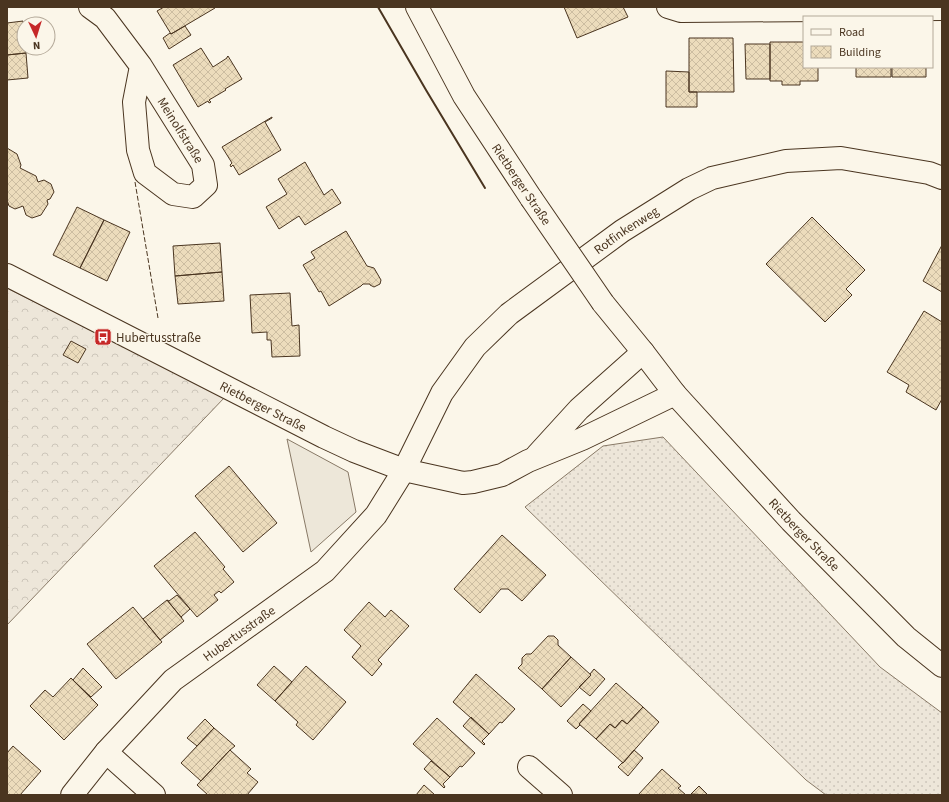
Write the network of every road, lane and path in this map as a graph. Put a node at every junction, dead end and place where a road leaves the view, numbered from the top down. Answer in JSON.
{"nodes":[{"id":1,"x":90,"y":7,"type":"edge"},
{"id":2,"x":417,"y":7,"type":"edge"},
{"id":3,"x":668,"y":7,"type":"edge"},
{"id":4,"x":942,"y":9,"type":"edge"},
{"id":5,"x":142,"y":66,"type":"junction"},
{"id":6,"x":942,"y":178,"type":"edge"},
{"id":7,"x":7,"y":275,"type":"edge"},
{"id":8,"x":643,"y":352,"type":"junction"},
{"id":9,"x":675,"y":394,"type":"junction"},
{"id":10,"x":532,"y":460,"type":"junction"},
{"id":11,"x":404,"y":470,"type":"junction"},
{"id":12,"x":942,"y":666,"type":"edge"},
{"id":13,"x":106,"y":752,"type":"junction"},
{"id":14,"x":529,"y":767,"type":"dead end"},
{"id":15,"x":72,"y":795,"type":"edge"},
{"id":16,"x":154,"y":795,"type":"edge"},
{"id":17,"x":561,"y":795,"type":"edge"}],
"edges":[{"from":1,"to":5,"type":"street","name":"Meinolfstraße"},
{"from":2,"to":8,"type":"street","name":"Rietberger Straße","bridge":true},
{"from":3,"to":4,"type":"street"},
{"from":5,"to":5,"type":"street","name":"Meinolfstraße"},
{"from":6,"to":11,"type":"street","name":"Rotfinkenweg"},
{"from":7,"to":11,"type":"street","name":"Rietberger Straße"},
{"from":8,"to":9,"type":"street","name":"Rietberger Straße"},
{"from":8,"to":10,"type":"street","name":"Rietberger Straße"},
{"from":9,"to":10,"type":"street","name":"Rietberger Straße"},
{"from":9,"to":12,"type":"street","name":"Rietberger Straße"},
{"from":10,"to":11,"type":"street","name":"Rietberger Straße"},
{"from":11,"to":13,"type":"street","name":"Hubertusstraße"},
{"from":13,"to":15,"type":"street","name":"Hubertusstraße"},
{"from":13,"to":16,"type":"street"},
{"from":14,"to":17,"type":"street"}]}
